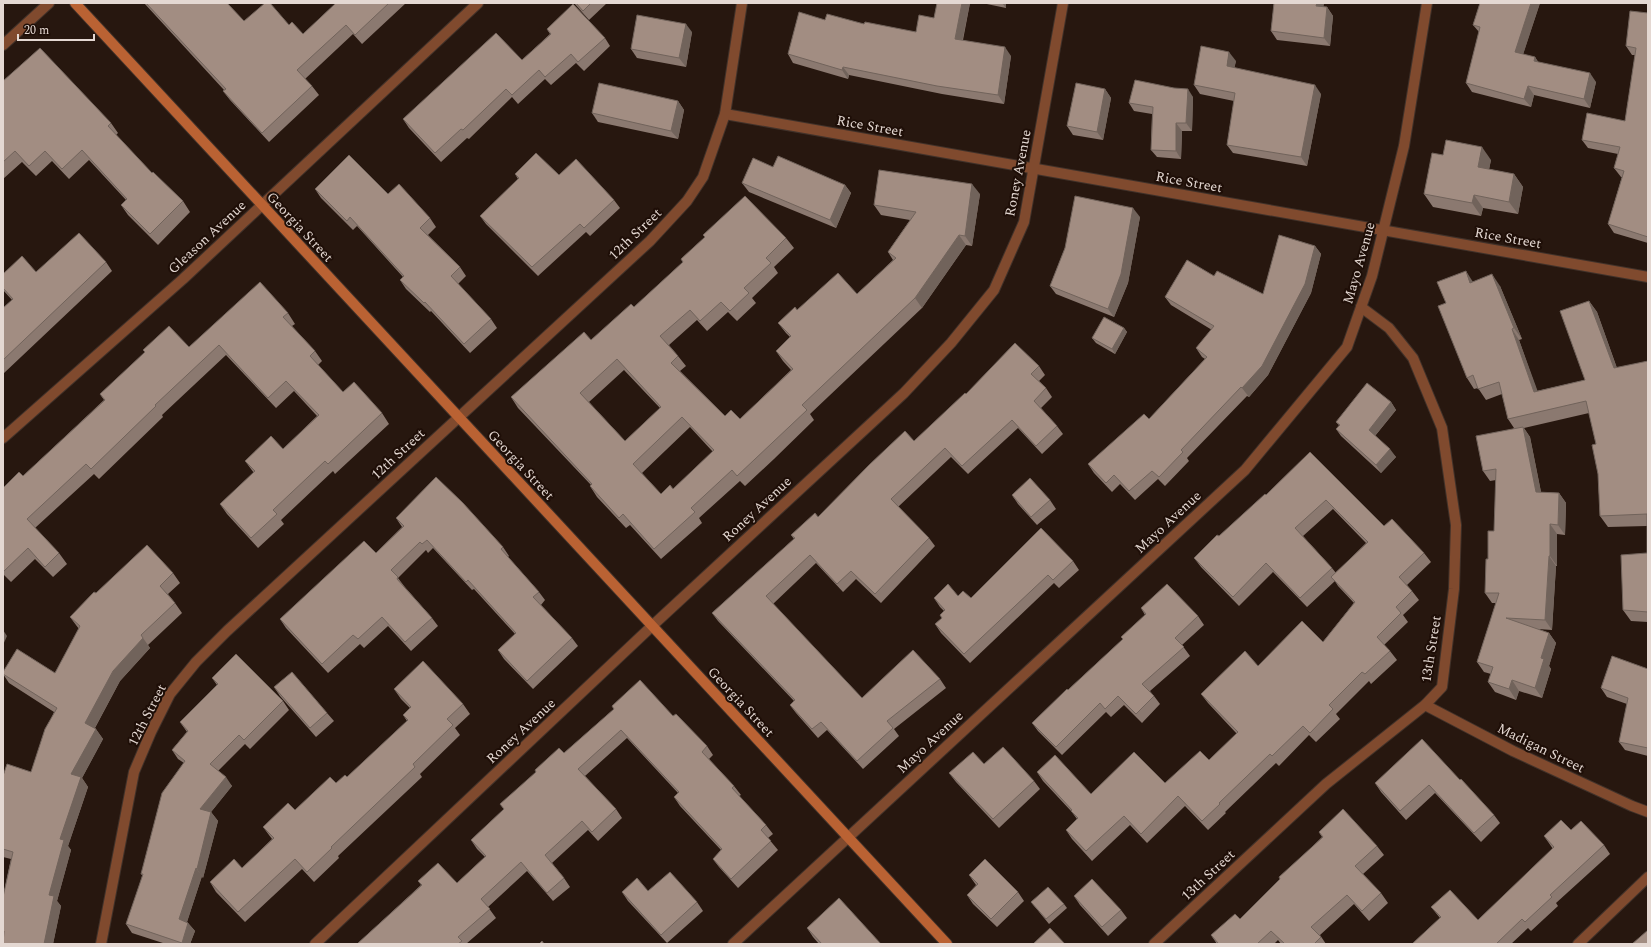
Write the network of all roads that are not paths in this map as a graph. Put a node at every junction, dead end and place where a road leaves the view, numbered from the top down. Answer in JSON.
{"nodes":[{"id":1,"x":49,"y":3,"type":"edge"},
{"id":2,"x":75,"y":3,"type":"edge"},
{"id":3,"x":478,"y":3,"type":"edge"},
{"id":4,"x":742,"y":3,"type":"edge"},
{"id":5,"x":1063,"y":3,"type":"edge"},
{"id":6,"x":1427,"y":3,"type":"edge"},
{"id":7,"x":3,"y":45,"type":"edge"},
{"id":8,"x":725,"y":114,"type":"junction"},
{"id":9,"x":1034,"y":169,"type":"junction"},
{"id":10,"x":261,"y":205,"type":"junction"},
{"id":11,"x":1384,"y":230,"type":"junction"},
{"id":12,"x":1648,"y":277,"type":"edge"},
{"id":13,"x":1362,"y":307,"type":"junction"},
{"id":14,"x":457,"y":417,"type":"junction"},
{"id":15,"x":3,"y":438,"type":"edge"},
{"id":16,"x":652,"y":626,"type":"junction"},
{"id":17,"x":1425,"y":705,"type":"junction"},
{"id":18,"x":1648,"y":812,"type":"edge"},
{"id":19,"x":848,"y":836,"type":"junction"},
{"id":20,"x":1648,"y":876,"type":"edge"},
{"id":21,"x":101,"y":944,"type":"edge"},
{"id":22,"x":315,"y":944,"type":"edge"},
{"id":23,"x":733,"y":944,"type":"edge"},
{"id":24,"x":948,"y":944,"type":"edge"},
{"id":25,"x":1154,"y":944,"type":"edge"},
{"id":26,"x":1578,"y":944,"type":"edge"}],
"edges":[{"from":1,"to":7,"type":"street"},
{"from":2,"to":10,"type":"main road","name":"Georgia Street"},
{"from":3,"to":10,"type":"street","name":"Gleason Avenue"},
{"from":4,"to":8,"type":"street","name":"12th Street"},
{"from":5,"to":9,"type":"street","name":"Roney Avenue"},
{"from":6,"to":11,"type":"street","name":"Mayo Avenue"},
{"from":8,"to":9,"type":"street","name":"Rice Street"},
{"from":8,"to":14,"type":"street","name":"12th Street"},
{"from":9,"to":11,"type":"street","name":"Rice Street"},
{"from":9,"to":16,"type":"street","name":"Roney Avenue"},
{"from":10,"to":14,"type":"main road","name":"Georgia Street"},
{"from":10,"to":15,"type":"street","name":"Gleason Avenue"},
{"from":11,"to":12,"type":"street","name":"Rice Street"},
{"from":11,"to":13,"type":"street","name":"Mayo Avenue"},
{"from":13,"to":17,"type":"street","name":"13th Street"},
{"from":13,"to":19,"type":"street","name":"Mayo Avenue"},
{"from":14,"to":16,"type":"main road","name":"Georgia Street"},
{"from":14,"to":21,"type":"street","name":"12th Street"},
{"from":16,"to":19,"type":"main road","name":"Georgia Street"},
{"from":16,"to":22,"type":"street","name":"Roney Avenue"},
{"from":17,"to":18,"type":"street","name":"Madigan Street"},
{"from":17,"to":25,"type":"street","name":"13th Street"},
{"from":19,"to":23,"type":"street","name":"Mayo Avenue"},
{"from":19,"to":24,"type":"main road","name":"Georgia Street"},
{"from":20,"to":26,"type":"street"}]}
